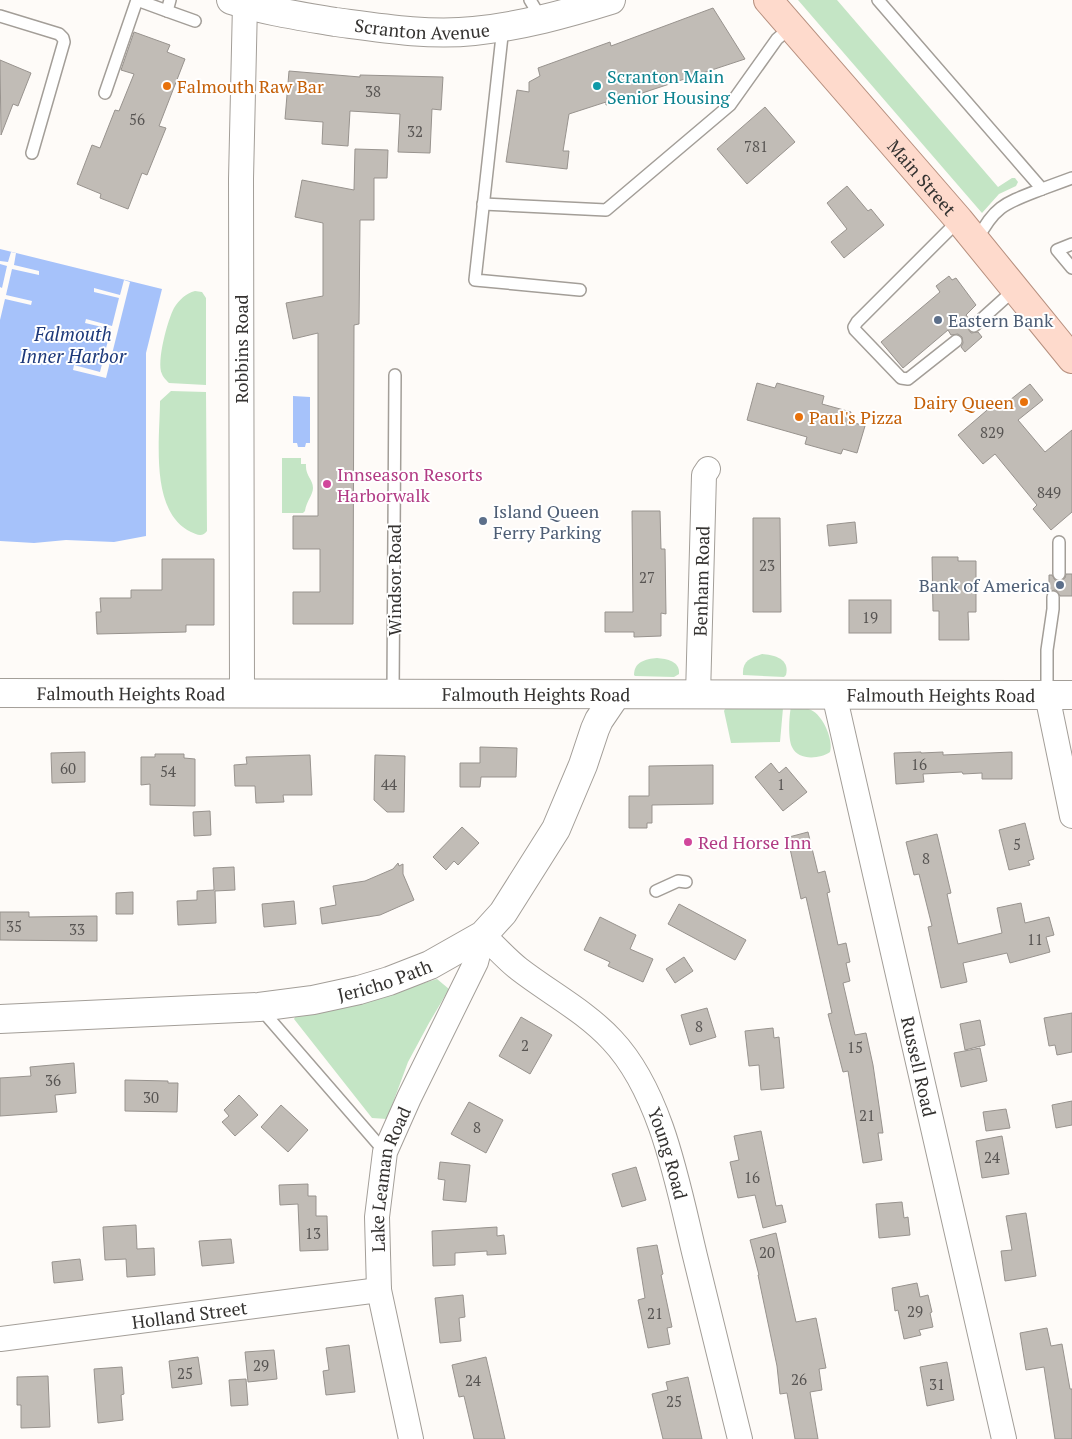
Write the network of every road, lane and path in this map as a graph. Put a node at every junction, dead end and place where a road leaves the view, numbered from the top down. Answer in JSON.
{"nodes":[{"id":1,"x":611,"y":0,"type":"edge"},
{"id":2,"x":768,"y":0,"type":"edge"},
{"id":3,"x":878,"y":0,"type":"edge"},
{"id":4,"x":245,"y":3,"type":"edge"},
{"id":5,"x":168,"y":6,"type":"edge"},
{"id":6,"x":536,"y":10,"type":"edge"},
{"id":7,"x":0,"y":16,"type":"edge"},
{"id":8,"x":195,"y":21,"type":"dead end"},
{"id":9,"x":503,"y":27,"type":"junction"},
{"id":10,"x":791,"y":27,"type":"junction"},
{"id":11,"x":105,"y":92,"type":"dead end"},
{"id":12,"x":32,"y":152,"type":"dead end"},
{"id":13,"x":1072,"y":178,"type":"edge"},
{"id":14,"x":1042,"y":189,"type":"junction"},
{"id":15,"x":483,"y":204,"type":"junction"},
{"id":16,"x":959,"y":220,"type":"junction"},
{"id":17,"x":976,"y":242,"type":"junction"},
{"id":18,"x":1072,"y":244,"type":"edge"},
{"id":19,"x":1072,"y":268,"type":"edge"},
{"id":20,"x":580,"y":290,"type":"dead end"},
{"id":21,"x":1015,"y":290,"type":"junction"},
{"id":22,"x":974,"y":326,"type":"dead end"},
{"id":23,"x":956,"y":341,"type":"dead end"},
{"id":24,"x":1069,"y":350,"type":"edge"},
{"id":25,"x":395,"y":375,"type":"dead end"},
{"id":26,"x":708,"y":468,"type":"dead end"},
{"id":27,"x":1056,"y":544,"type":"dead end"},
{"id":28,"x":1056,"y":574,"type":"dead end"},
{"id":29,"x":1056,"y":596,"type":"dead end"},
{"id":30,"x":0,"y":693,"type":"edge"},
{"id":31,"x":242,"y":693,"type":"junction"},
{"id":32,"x":393,"y":694,"type":"junction"},
{"id":33,"x":834,"y":694,"type":"junction"},
{"id":34,"x":616,"y":695,"type":"junction"},
{"id":35,"x":698,"y":695,"type":"junction"},
{"id":36,"x":1059,"y":695,"type":"edge"},
{"id":37,"x":1072,"y":816,"type":"edge"},
{"id":38,"x":686,"y":882,"type":"dead end"},
{"id":39,"x":656,"y":890,"type":"dead end"},
{"id":40,"x":483,"y":935,"type":"junction"},
{"id":41,"x":259,"y":1007,"type":"junction"},
{"id":42,"x":0,"y":1019,"type":"edge"},
{"id":43,"x":385,"y":1152,"type":"junction"},
{"id":44,"x":379,"y":1290,"type":"junction"},
{"id":45,"x":0,"y":1339,"type":"edge"},
{"id":46,"x":411,"y":1439,"type":"edge"},
{"id":47,"x":740,"y":1439,"type":"edge"},
{"id":48,"x":1004,"y":1439,"type":"edge"}],
"edges":[{"from":1,"to":6,"type":"street","name":"Scranton Avenue"},
{"from":2,"to":10,"type":"main road","name":"Main Street"},
{"from":3,"to":14,"type":"lane"},
{"from":4,"to":9,"type":"street","name":"Scranton Avenue"},
{"from":4,"to":31,"type":"street","name":"Robbins Road"},
{"from":5,"to":8,"type":"lane"},
{"from":5,"to":11,"type":"lane"},
{"from":6,"to":9,"type":"street","name":"Scranton Avenue"},
{"from":7,"to":12,"type":"lane"},
{"from":9,"to":15,"type":"lane"},
{"from":10,"to":15,"type":"lane"},
{"from":10,"to":16,"type":"main road","name":"Main Street"},
{"from":13,"to":14,"type":"lane"},
{"from":14,"to":17,"type":"lane"},
{"from":15,"to":20,"type":"lane"},
{"from":16,"to":17,"type":"main road","name":"Main Street"},
{"from":16,"to":23,"type":"lane"},
{"from":17,"to":21,"type":"main road","name":"Main Street"},
{"from":18,"to":19,"type":"lane"},
{"from":21,"to":22,"type":"lane"},
{"from":21,"to":24,"type":"main road","name":"Main Street"},
{"from":25,"to":32,"type":"lane","name":"Windsor Road"},
{"from":26,"to":35,"type":"street","name":"Benham Road"},
{"from":27,"to":28,"type":"lane"},
{"from":29,"to":36,"type":"lane"},
{"from":30,"to":31,"type":"street","name":"Falmouth Heights Road"},
{"from":31,"to":32,"type":"street","name":"Falmouth Heights Road"},
{"from":32,"to":34,"type":"street","name":"Falmouth Heights Road"},
{"from":33,"to":35,"type":"street","name":"Falmouth Heights Road"},
{"from":33,"to":36,"type":"street","name":"Falmouth Heights Road"},
{"from":33,"to":48,"type":"street","name":"Russell Road"},
{"from":34,"to":35,"type":"street","name":"Falmouth Heights Road"},
{"from":34,"to":40,"type":"street","name":"Jericho Path"},
{"from":36,"to":37,"type":"street"},
{"from":38,"to":39,"type":"lane"},
{"from":40,"to":41,"type":"street","name":"Jericho Path"},
{"from":40,"to":43,"type":"street","name":"Lake Leaman Road"},
{"from":40,"to":47,"type":"street","name":"Young Road"},
{"from":41,"to":42,"type":"street","name":"Jericho Path"},
{"from":41,"to":43,"type":"lane"},
{"from":43,"to":44,"type":"street","name":"Lake Leaman Road"},
{"from":44,"to":45,"type":"street","name":"Holland Street"},
{"from":44,"to":46,"type":"street","name":"Lake Leaman Road"}]}
